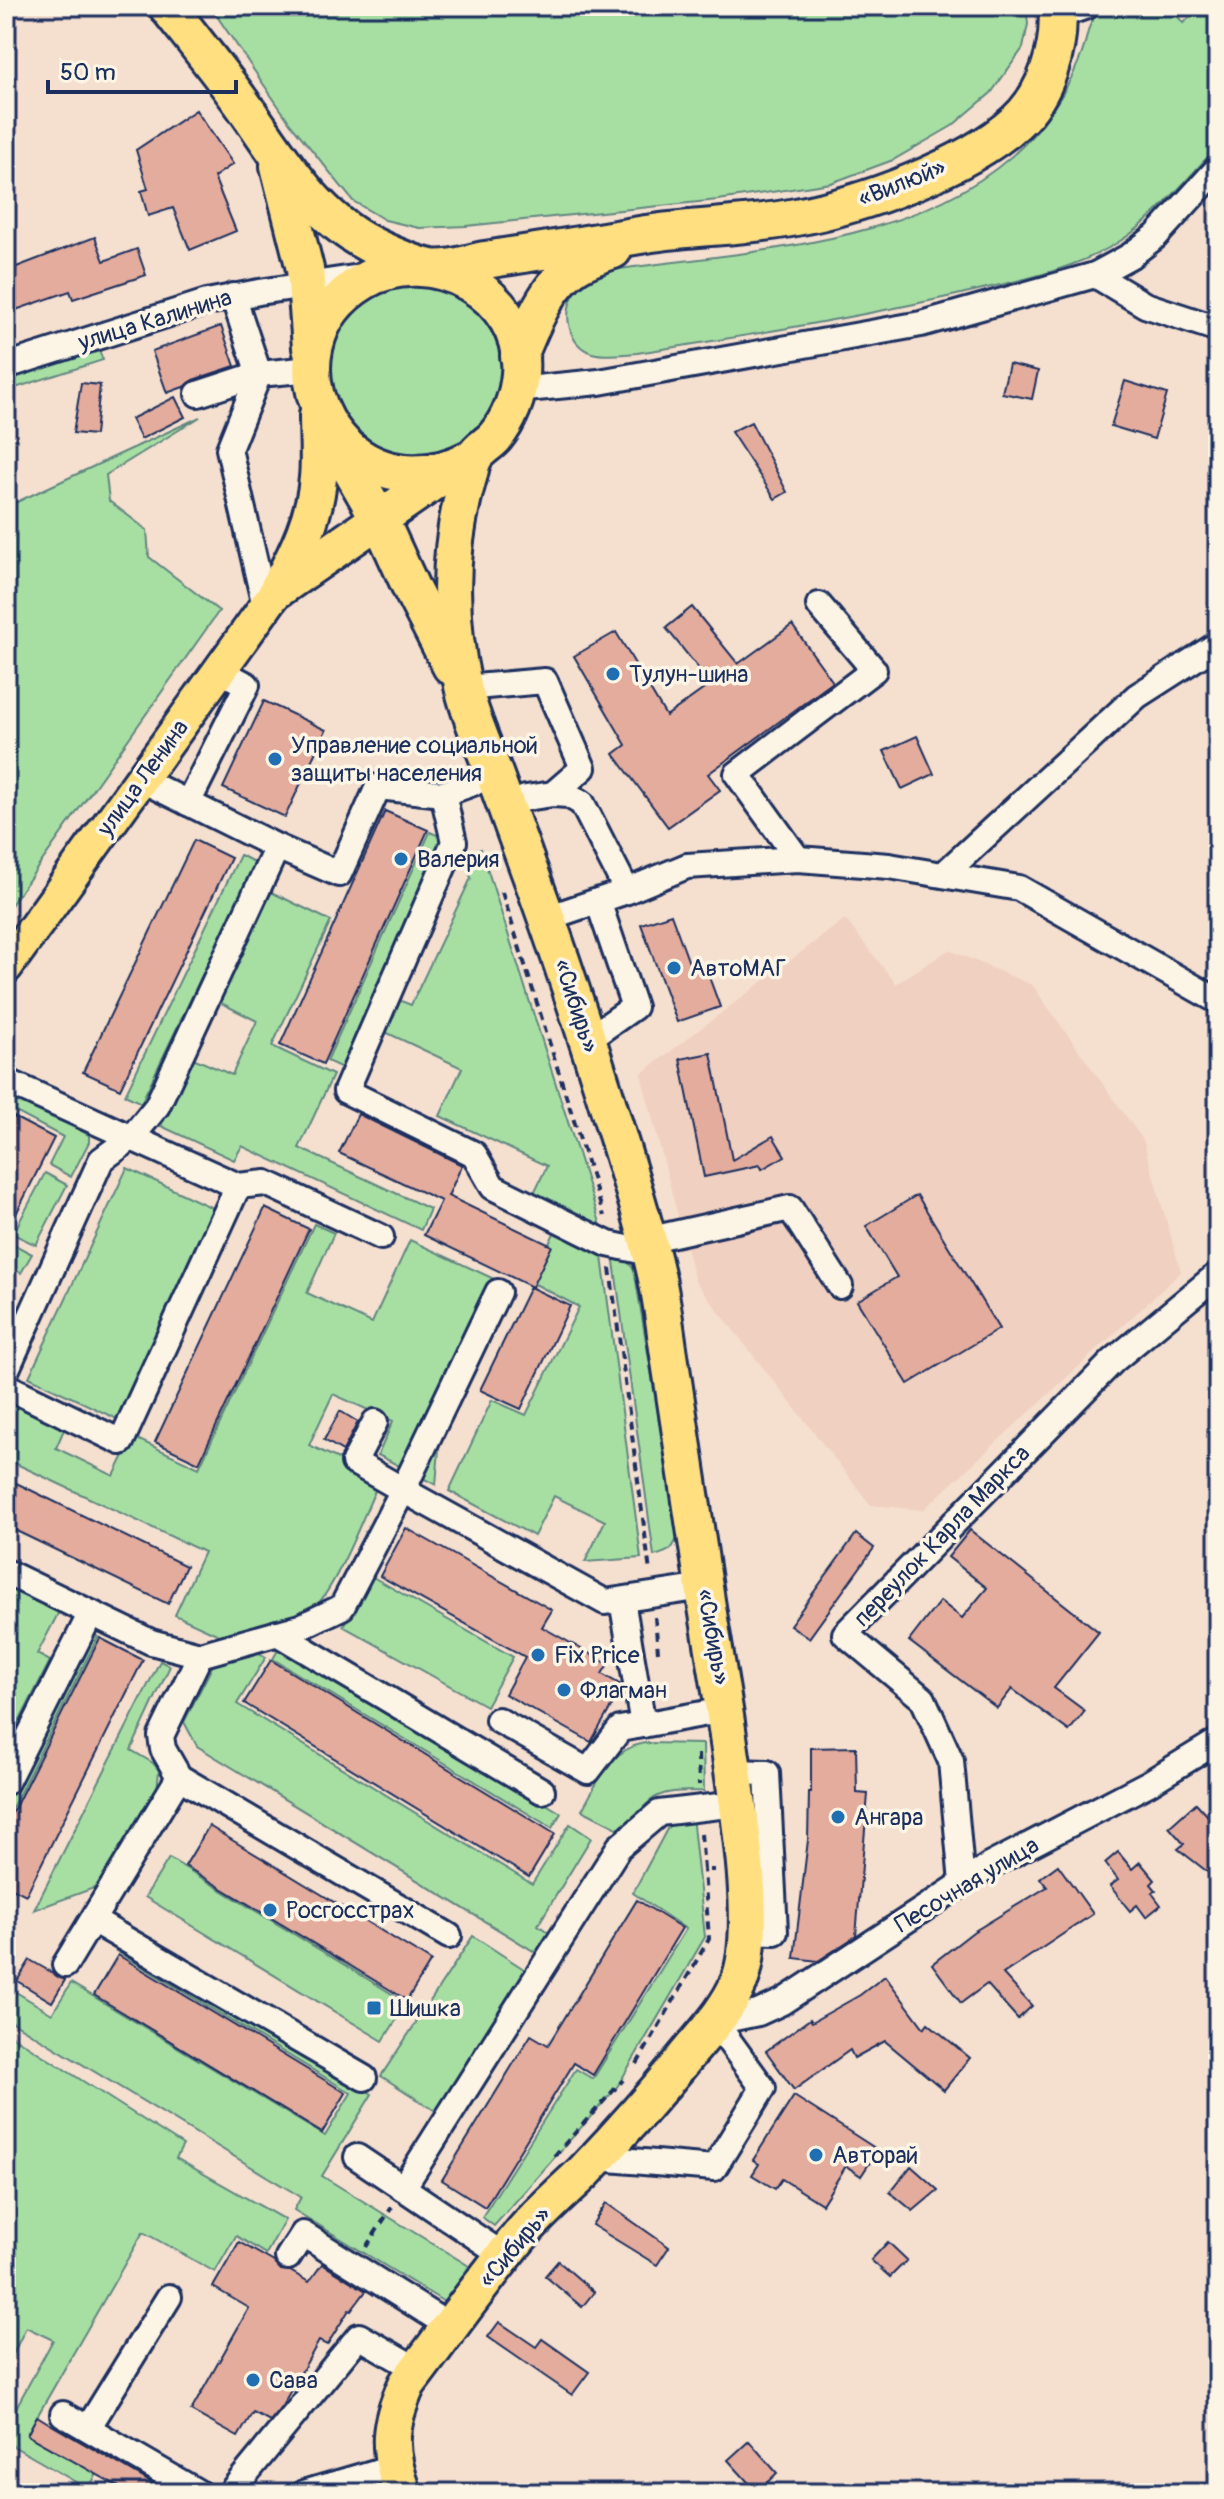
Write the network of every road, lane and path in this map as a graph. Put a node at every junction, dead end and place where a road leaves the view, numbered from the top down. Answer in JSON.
{"nodes":[{"id":1,"x":167,"y":6,"type":"edge"},
{"id":2,"x":1067,"y":9,"type":"edge"},
{"id":3,"x":275,"y":149,"type":"junction"},
{"id":4,"x":1218,"y":168,"type":"edge"},
{"id":5,"x":652,"y":233,"type":"junction"},
{"id":6,"x":433,"y":268,"type":"junction"},
{"id":7,"x":377,"y":275,"type":"junction"},
{"id":8,"x":1095,"y":275,"type":"junction"},
{"id":9,"x":307,"y":286,"type":"junction"},
{"id":10,"x":233,"y":296,"type":"junction"},
{"id":11,"x":1218,"y":329,"type":"edge"},
{"id":12,"x":6,"y":366,"type":"edge"},
{"id":13,"x":312,"y":369,"type":"junction"},
{"id":14,"x":518,"y":373,"type":"junction"},
{"id":15,"x":259,"y":374,"type":"junction"},
{"id":16,"x":198,"y":394,"type":"dead end"},
{"id":17,"x":318,"y":406,"type":"junction"},
{"id":18,"x":464,"y":462,"type":"junction"},
{"id":19,"x":380,"y":520,"type":"junction"},
{"id":20,"x":272,"y":598,"type":"junction"},
{"id":21,"x":819,"y":605,"type":"dead end"},
{"id":22,"x":1218,"y":644,"type":"edge"},
{"id":23,"x":219,"y":670,"type":"junction"},
{"id":24,"x":463,"y":688,"type":"junction"},
{"id":25,"x":142,"y":780,"type":"junction"},
{"id":26,"x":500,"y":791,"type":"junction"},
{"id":27,"x":443,"y":794,"type":"junction"},
{"id":28,"x":553,"y":794,"type":"junction"},
{"id":29,"x":188,"y":803,"type":"junction"},
{"id":30,"x":277,"y":847,"type":"junction"},
{"id":31,"x":798,"y":859,"type":"junction"},
{"id":32,"x":944,"y":874,"type":"junction"},
{"id":33,"x":502,"y":891,"type":"dead end"},
{"id":34,"x":627,"y":891,"type":"junction"},
{"id":35,"x":598,"y":901,"type":"junction"},
{"id":36,"x":547,"y":918,"type":"junction"},
{"id":37,"x":6,"y":967,"type":"edge"},
{"id":38,"x":1218,"y":1001,"type":"edge"},
{"id":39,"x":587,"y":1040,"type":"junction"},
{"id":40,"x":6,"y":1081,"type":"edge"},
{"id":41,"x":131,"y":1138,"type":"junction"},
{"id":42,"x":238,"y":1186,"type":"junction"},
{"id":43,"x":608,"y":1227,"type":"dead end"},
{"id":44,"x":381,"y":1237,"type":"dead end"},
{"id":45,"x":649,"y":1246,"type":"junction"},
{"id":46,"x":1218,"y":1274,"type":"edge"},
{"id":47,"x":840,"y":1286,"type":"dead end"},
{"id":48,"x":498,"y":1292,"type":"dead end"},
{"id":49,"x":6,"y":1371,"type":"edge"},
{"id":50,"x":6,"y":1386,"type":"edge"},
{"id":51,"x":375,"y":1422,"type":"dead end"},
{"id":52,"x":403,"y":1490,"type":"junction"},
{"id":53,"x":6,"y":1572,"type":"edge"},
{"id":54,"x":704,"y":1587,"type":"junction"},
{"id":55,"x":622,"y":1600,"type":"junction"},
{"id":56,"x":91,"y":1613,"type":"junction"},
{"id":57,"x":277,"y":1633,"type":"junction"},
{"id":58,"x":200,"y":1655,"type":"junction"},
{"id":59,"x":724,"y":1710,"type":"junction"},
{"id":60,"x":498,"y":1720,"type":"dead end"},
{"id":61,"x":643,"y":1725,"type":"junction"},
{"id":62,"x":1218,"y":1741,"type":"edge"},
{"id":63,"x":179,"y":1777,"type":"junction"},
{"id":64,"x":6,"y":1782,"type":"edge"},
{"id":65,"x":735,"y":1788,"type":"junction"},
{"id":66,"x":542,"y":1791,"type":"dead end"},
{"id":67,"x":704,"y":1870,"type":"dead end"},
{"id":68,"x":962,"y":1883,"type":"junction"},
{"id":69,"x":94,"y":1921,"type":"junction"},
{"id":70,"x":449,"y":1936,"type":"dead end"},
{"id":71,"x":65,"y":1965,"type":"dead end"},
{"id":72,"x":715,"y":2022,"type":"junction"},
{"id":73,"x":364,"y":2078,"type":"dead end"},
{"id":74,"x":357,"y":2157,"type":"dead end"},
{"id":75,"x":597,"y":2158,"type":"junction"},
{"id":76,"x":544,"y":2166,"type":"dead end"},
{"id":77,"x":403,"y":2188,"type":"junction"},
{"id":78,"x":288,"y":2257,"type":"dead end"},
{"id":79,"x":506,"y":2257,"type":"junction"},
{"id":80,"x":355,"y":2266,"type":"junction"},
{"id":81,"x":169,"y":2297,"type":"dead end"},
{"id":82,"x":451,"y":2327,"type":"junction"},
{"id":83,"x":418,"y":2370,"type":"junction"},
{"id":84,"x":63,"y":2414,"type":"dead end"},
{"id":85,"x":88,"y":2428,"type":"junction"},
{"id":86,"x":398,"y":2480,"type":"edge"},
{"id":87,"x":199,"y":2493,"type":"edge"},
{"id":88,"x":230,"y":2493,"type":"edge"},
{"id":89,"x":304,"y":2493,"type":"edge"}],
"edges":[{"from":1,"to":3,"type":"highway"},
{"from":2,"to":5,"type":"highway","name":"«Вилюй»"},
{"from":3,"to":6,"type":"highway"},
{"from":3,"to":9,"type":"highway"},
{"from":4,"to":8,"type":"street"},
{"from":5,"to":6,"type":"highway"},
{"from":5,"to":14,"type":"highway"},
{"from":6,"to":7,"type":"highway"},
{"from":6,"to":14,"type":"highway"},
{"from":7,"to":9,"type":"street","name":"улица Калинина"},
{"from":7,"to":13,"type":"highway"},
{"from":8,"to":11,"type":"street"},
{"from":8,"to":14,"type":"street"},
{"from":9,"to":10,"type":"street","name":"улица Калинина"},
{"from":9,"to":13,"type":"highway"},
{"from":10,"to":12,"type":"street","name":"улица Калинина"},
{"from":10,"to":15,"type":"street"},
{"from":13,"to":15,"type":"street"},
{"from":13,"to":17,"type":"highway"},
{"from":14,"to":18,"type":"highway"},
{"from":15,"to":16,"type":"street"},
{"from":15,"to":20,"type":"street"},
{"from":17,"to":18,"type":"highway"},
{"from":17,"to":19,"type":"highway"},
{"from":17,"to":20,"type":"highway"},
{"from":18,"to":19,"type":"highway"},
{"from":18,"to":24,"type":"highway"},
{"from":19,"to":20,"type":"highway"},
{"from":19,"to":24,"type":"highway"},
{"from":20,"to":23,"type":"main road","name":"улица Ленина"},
{"from":21,"to":31,"type":"street"},
{"from":22,"to":32,"type":"street"},
{"from":23,"to":25,"type":"main road","name":"улица Ленина"},
{"from":23,"to":29,"type":"street"},
{"from":24,"to":26,"type":"highway","name":"«Сибирь»"},
{"from":24,"to":28,"type":"street"},
{"from":25,"to":29,"type":"street"},
{"from":25,"to":37,"type":"main road","name":"улица Ленина"},
{"from":26,"to":27,"type":"street"},
{"from":26,"to":28,"type":"street"},
{"from":26,"to":36,"type":"highway","name":"«Сибирь»"},
{"from":27,"to":30,"type":"street"},
{"from":27,"to":45,"type":"street"},
{"from":28,"to":34,"type":"street"},
{"from":29,"to":30,"type":"street"},
{"from":30,"to":41,"type":"street"},
{"from":31,"to":32,"type":"street"},
{"from":31,"to":34,"type":"street"},
{"from":32,"to":38,"type":"street"},
{"from":33,"to":43,"type":"path"},
{"from":34,"to":35,"type":"street"},
{"from":35,"to":36,"type":"street"},
{"from":35,"to":39,"type":"street"},
{"from":36,"to":39,"type":"highway","name":"«Сибирь»"},
{"from":39,"to":45,"type":"highway","name":"«Сибирь»"},
{"from":40,"to":41,"type":"street"},
{"from":41,"to":42,"type":"street"},
{"from":41,"to":49,"type":"street"},
{"from":42,"to":44,"type":"street"},
{"from":42,"to":50,"type":"street"},
{"from":45,"to":47,"type":"street"},
{"from":45,"to":54,"type":"highway","name":"«Сибирь»"},
{"from":46,"to":68,"type":"street","name":"переулок Карла Маркса"},
{"from":48,"to":52,"type":"street"},
{"from":51,"to":52,"type":"street"},
{"from":52,"to":55,"type":"street"},
{"from":52,"to":57,"type":"street"},
{"from":53,"to":56,"type":"street"},
{"from":54,"to":55,"type":"street"},
{"from":54,"to":59,"type":"highway","name":"«Сибирь»"},
{"from":55,"to":61,"type":"street"},
{"from":56,"to":58,"type":"street"},
{"from":56,"to":64,"type":"street"},
{"from":57,"to":58,"type":"street"},
{"from":57,"to":66,"type":"street"},
{"from":58,"to":63,"type":"street"},
{"from":59,"to":61,"type":"street"},
{"from":59,"to":65,"type":"highway","name":"«Сибирь»"},
{"from":60,"to":61,"type":"street"},
{"from":62,"to":68,"type":"street","name":"Песочная улица"},
{"from":63,"to":69,"type":"street"},
{"from":63,"to":70,"type":"street"},
{"from":65,"to":72,"type":"highway","name":"«Сибирь»"},
{"from":65,"to":77,"type":"street"},
{"from":67,"to":76,"type":"path"},
{"from":68,"to":72,"type":"street","name":"Песочная улица"},
{"from":69,"to":71,"type":"street"},
{"from":69,"to":73,"type":"street"},
{"from":72,"to":75,"type":"highway","name":"«Сибирь»"},
{"from":72,"to":75,"type":"street"},
{"from":74,"to":77,"type":"street"},
{"from":75,"to":79,"type":"highway","name":"«Сибирь»"},
{"from":77,"to":79,"type":"street"},
{"from":77,"to":80,"type":"path"},
{"from":78,"to":80,"type":"street"},
{"from":79,"to":82,"type":"highway","name":"«Сибирь»"},
{"from":80,"to":82,"type":"street"},
{"from":81,"to":85,"type":"street"},
{"from":82,"to":83,"type":"highway","name":"«Сибирь»"},
{"from":83,"to":86,"type":"highway","name":"«Сибирь»"},
{"from":83,"to":88,"type":"street"},
{"from":84,"to":85,"type":"street"},
{"from":85,"to":87,"type":"street"},
{"from":86,"to":89,"type":"street"}]}
